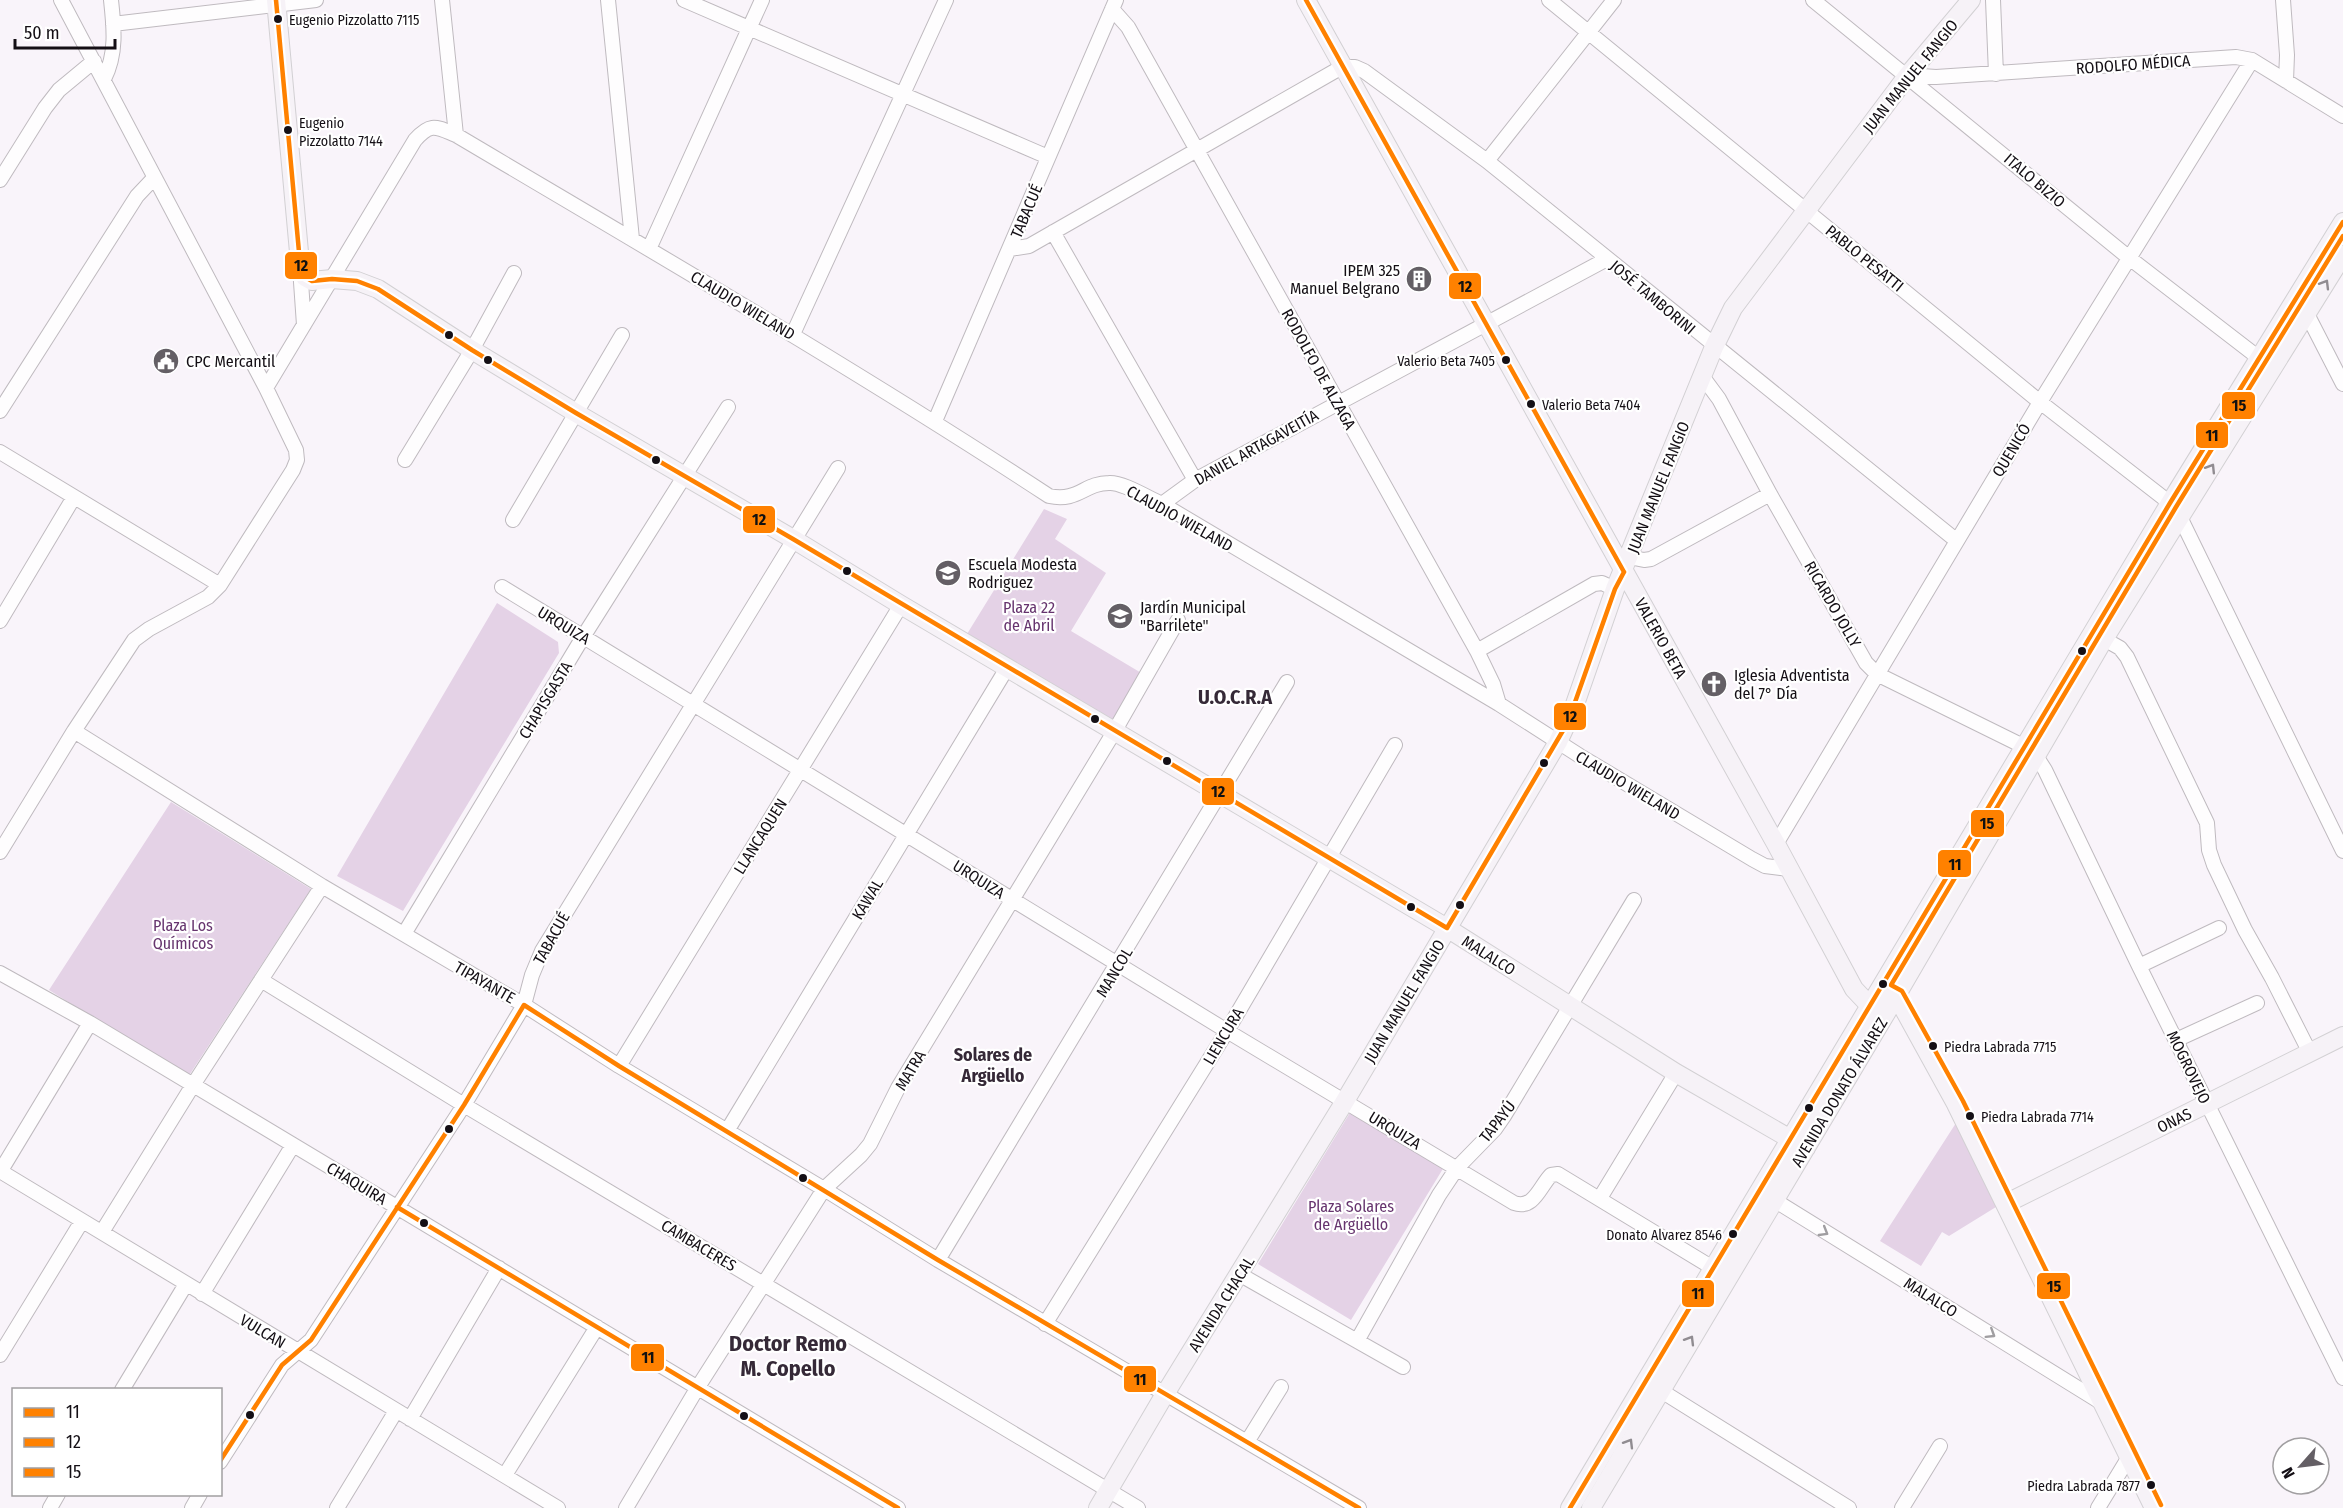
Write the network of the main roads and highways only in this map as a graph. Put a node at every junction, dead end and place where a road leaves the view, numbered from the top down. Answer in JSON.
{"nodes":[{"id":1,"x":1306,"y":0,"type":"edge"},
{"id":2,"x":1971,"y":0,"type":"edge"},
{"id":3,"x":276,"y":2,"type":"edge"},
{"id":4,"x":2343,"y":222,"type":"edge"},
{"id":5,"x":2343,"y":255,"type":"edge"},
{"id":6,"x":2175,"y":510,"type":"junction"},
{"id":7,"x":1626,"y":564,"type":"junction"},
{"id":8,"x":2030,"y":751,"type":"junction"},
{"id":9,"x":1447,"y":928,"type":"junction"},
{"id":10,"x":1888,"y":992,"type":"junction"},
{"id":11,"x":1878,"y":1011,"type":"junction"},
{"id":12,"x":2343,"y":1036,"type":"edge"},
{"id":13,"x":1345,"y":1100,"type":"joint"},
{"id":14,"x":1798,"y":1144,"type":"junction"},
{"id":15,"x":1767,"y":1196,"type":"junction"},
{"id":16,"x":2005,"y":1204,"type":"junction"},
{"id":17,"x":1653,"y":1386,"type":"junction"},
{"id":18,"x":1607,"y":1462,"type":"junction"},
{"id":19,"x":1098,"y":1508,"type":"edge"},
{"id":20,"x":1570,"y":1508,"type":"edge"},
{"id":21,"x":1591,"y":1508,"type":"edge"},
{"id":22,"x":2154,"y":1508,"type":"edge"}],
"edges":[{"from":1,"to":7,"type":"main road","name":"VALERIO BETA"},
{"from":2,"to":7,"type":"main road","name":"JUAN MANUEL FANGIO"},
{"from":3,"to":9,"type":"main road","name":"MALALCO"},
{"from":4,"to":6,"type":"main road","name":"AVENIDA DONATO ÁLVAREZ"},
{"from":6,"to":5,"type":"main road","name":"AVENIDA DONATO ÁLVAREZ","one_way":true},
{"from":6,"to":8,"type":"main road","name":"AVENIDA DONATO ÁLVAREZ"},
{"from":6,"to":8,"type":"main road","name":"AVENIDA DONATO ÁLVAREZ"},
{"from":7,"to":9,"type":"main road","name":"JUAN MANUEL FANGIO"},
{"from":7,"to":11,"type":"main road","name":"VALERIO BETA"},
{"from":8,"to":10,"type":"main road","name":"AVENIDA DONATO ÁLVAREZ"},
{"from":9,"to":13,"type":"main road","name":"JUAN MANUEL FANGIO"},
{"from":9,"to":14,"type":"main road","name":"MALALCO"},
{"from":10,"to":11,"type":"main road","name":"AVENIDA DONATO ÁLVAREZ"},
{"from":10,"to":16,"type":"main road"},
{"from":11,"to":14,"type":"main road","name":"AVENIDA DONATO ÁLVAREZ"},
{"from":12,"to":16,"type":"main road","name":"ONAS"},
{"from":13,"to":19,"type":"main road","name":"AVENIDA CHACAL"},
{"from":14,"to":15,"type":"main road","name":"AVENIDA DONATO ÁLVAREZ"},
{"from":17,"to":15,"type":"main road","name":"AVENIDA DONATO ÁLVAREZ","one_way":true},
{"from":15,"to":17,"type":"main road","name":"AVENIDA DONATO ÁLVAREZ"},
{"from":16,"to":22,"type":"main road"},
{"from":17,"to":18,"type":"main road","name":"AVENIDA DONATO ÁLVAREZ"},
{"from":18,"to":20,"type":"main road","name":"AVENIDA DONATO ÁLVAREZ"},
{"from":18,"to":21,"type":"main road","name":"AVENIDA DONATO ÁLVAREZ"}]}
